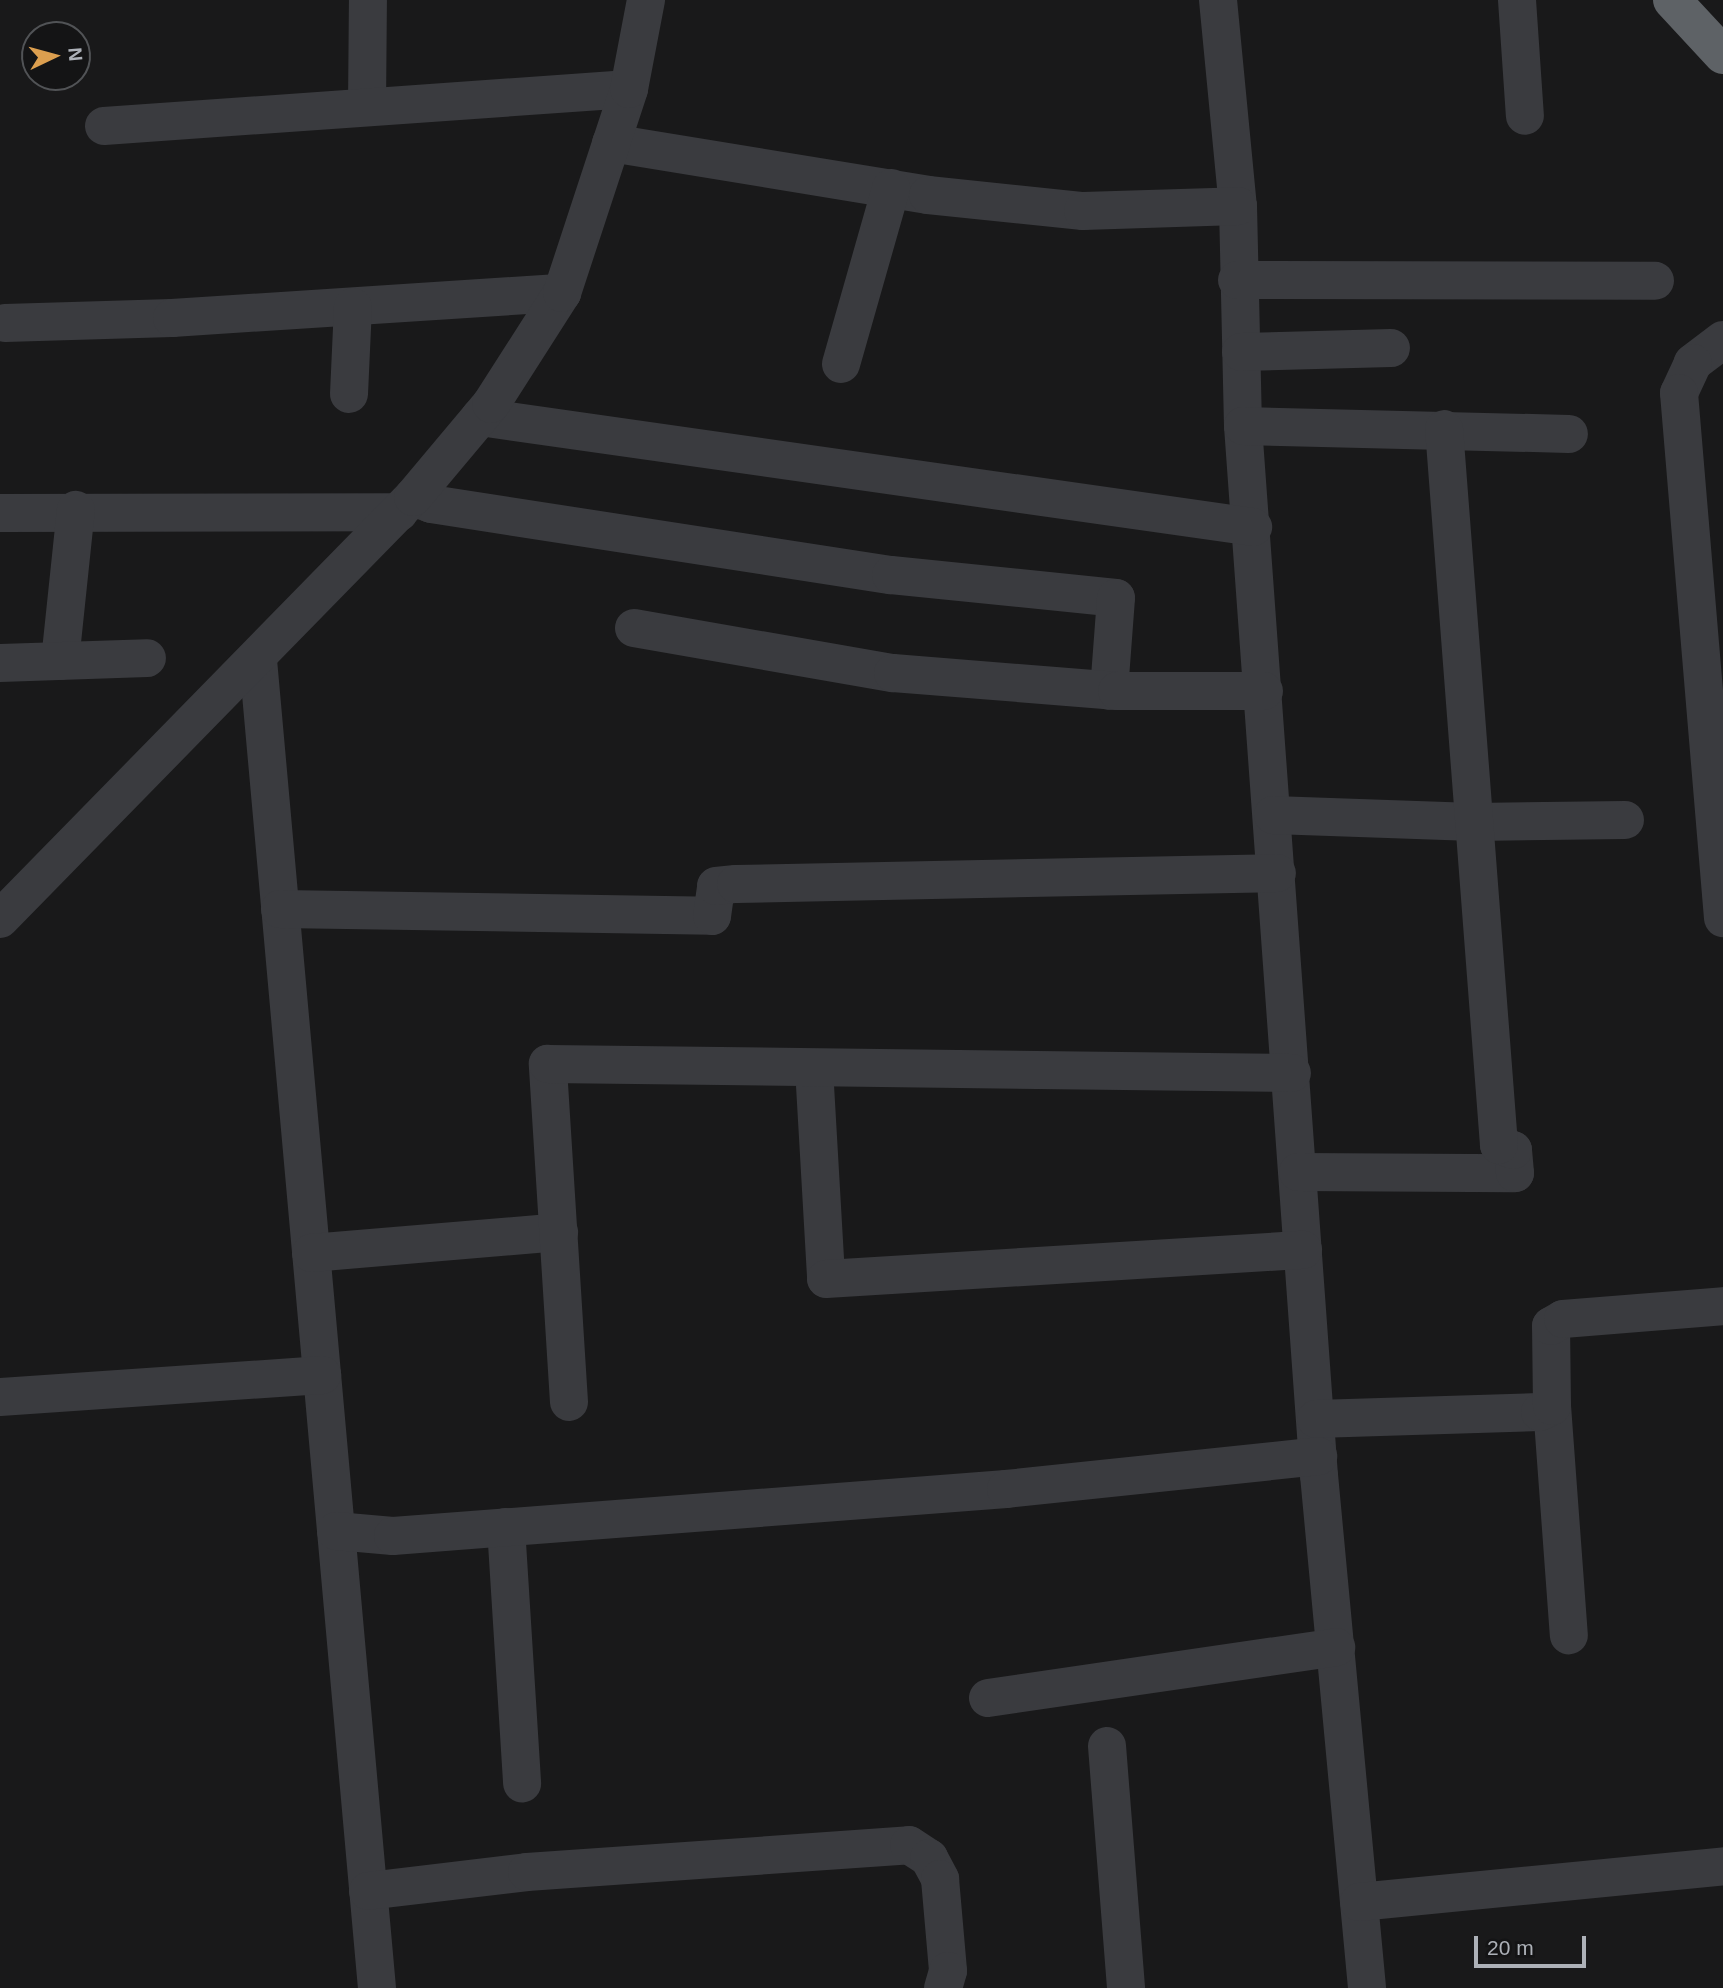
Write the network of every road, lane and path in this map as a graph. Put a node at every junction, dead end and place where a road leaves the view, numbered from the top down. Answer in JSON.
{"nodes":[{"id":1,"x":368,"y":0,"type":"edge"},
{"id":2,"x":646,"y":0,"type":"edge"},
{"id":3,"x":1217,"y":0,"type":"edge"},
{"id":4,"x":1517,"y":0,"type":"edge"},
{"id":5,"x":1672,"y":0,"type":"edge"},
{"id":6,"x":1723,"y":55,"type":"edge"},
{"id":7,"x":629,"y":89,"type":"junction"},
{"id":8,"x":367,"y":107,"type":"junction"},
{"id":9,"x":1525,"y":116,"type":"dead end"},
{"id":10,"x":104,"y":126,"type":"dead end"},
{"id":11,"x":611,"y":143,"type":"junction"},
{"id":12,"x":891,"y":188,"type":"junction"},
{"id":13,"x":1238,"y":206,"type":"junction"},
{"id":14,"x":1237,"y":280,"type":"junction"},
{"id":15,"x":1655,"y":281,"type":"dead end"},
{"id":16,"x":562,"y":293,"type":"junction"},
{"id":17,"x":353,"y":307,"type":"junction"},
{"id":18,"x":5,"y":323,"type":"dead end"},
{"id":19,"x":1723,"y":340,"type":"edge"},
{"id":20,"x":1391,"y":348,"type":"dead end"},
{"id":21,"x":1241,"y":352,"type":"junction"},
{"id":22,"x":841,"y":364,"type":"dead end"},
{"id":23,"x":349,"y":394,"type":"dead end"},
{"id":24,"x":480,"y":417,"type":"junction"},
{"id":25,"x":1243,"y":426,"type":"junction"},
{"id":26,"x":1444,"y":429,"type":"junction"},
{"id":27,"x":1569,"y":434,"type":"dead end"},
{"id":28,"x":406,"y":505,"type":"junction"},
{"id":29,"x":76,"y":510,"type":"junction"},
{"id":30,"x":0,"y":513,"type":"edge"},
{"id":31,"x":1253,"y":527,"type":"junction"},
{"id":32,"x":634,"y":628,"type":"dead end"},
{"id":33,"x":147,"y":658,"type":"dead end"},
{"id":34,"x":258,"y":660,"type":"junction"},
{"id":35,"x":61,"y":661,"type":"junction"},
{"id":36,"x":0,"y":663,"type":"edge"},
{"id":37,"x":1109,"y":691,"type":"junction"},
{"id":38,"x":1264,"y":691,"type":"junction"},
{"id":39,"x":1273,"y":815,"type":"junction"},
{"id":40,"x":1625,"y":820,"type":"dead end"},
{"id":41,"x":1474,"y":822,"type":"junction"},
{"id":42,"x":1277,"y":873,"type":"junction"},
{"id":43,"x":280,"y":909,"type":"junction"},
{"id":44,"x":1723,"y":918,"type":"edge"},
{"id":45,"x":0,"y":919,"type":"edge"},
{"id":46,"x":814,"y":1068,"type":"junction"},
{"id":47,"x":1292,"y":1073,"type":"junction"},
{"id":48,"x":1298,"y":1172,"type":"junction"},
{"id":49,"x":559,"y":1232,"type":"junction"},
{"id":50,"x":1303,"y":1250,"type":"junction"},
{"id":51,"x":311,"y":1253,"type":"junction"},
{"id":52,"x":1723,"y":1306,"type":"edge"},
{"id":53,"x":322,"y":1375,"type":"junction"},
{"id":54,"x":0,"y":1397,"type":"edge"},
{"id":55,"x":569,"y":1402,"type":"dead end"},
{"id":56,"x":1552,"y":1406,"type":"junction"},
{"id":57,"x":1317,"y":1438,"type":"junction"},
{"id":58,"x":506,"y":1527,"type":"junction"},
{"id":59,"x":336,"y":1531,"type":"junction"},
{"id":60,"x":1569,"y":1635,"type":"dead end"},
{"id":61,"x":1336,"y":1647,"type":"junction"},
{"id":62,"x":988,"y":1698,"type":"dead end"},
{"id":63,"x":1107,"y":1746,"type":"dead end"},
{"id":64,"x":522,"y":1784,"type":"dead end"},
{"id":65,"x":1723,"y":1866,"type":"edge"},
{"id":66,"x":368,"y":1891,"type":"junction"},
{"id":67,"x":1359,"y":1902,"type":"junction"},
{"id":68,"x":377,"y":1988,"type":"edge"},
{"id":69,"x":943,"y":1988,"type":"edge"},
{"id":70,"x":1126,"y":1988,"type":"edge"},
{"id":71,"x":1367,"y":1988,"type":"edge"}],
"edges":[{"from":1,"to":8,"type":"street"},
{"from":2,"to":7,"type":"street"},
{"from":3,"to":13,"type":"street"},
{"from":4,"to":9,"type":"street"},
{"from":5,"to":6,"type":"highway"},
{"from":7,"to":8,"type":"street"},
{"from":7,"to":11,"type":"street"},
{"from":8,"to":10,"type":"street"},
{"from":11,"to":12,"type":"street"},
{"from":11,"to":16,"type":"street"},
{"from":12,"to":13,"type":"street"},
{"from":12,"to":22,"type":"street"},
{"from":13,"to":14,"type":"street"},
{"from":14,"to":15,"type":"street"},
{"from":14,"to":21,"type":"street"},
{"from":16,"to":17,"type":"street"},
{"from":16,"to":24,"type":"street"},
{"from":17,"to":18,"type":"street"},
{"from":17,"to":23,"type":"street"},
{"from":19,"to":44,"type":"street"},
{"from":20,"to":21,"type":"street"},
{"from":21,"to":25,"type":"street"},
{"from":24,"to":28,"type":"street"},
{"from":24,"to":31,"type":"street"},
{"from":25,"to":26,"type":"street"},
{"from":25,"to":31,"type":"street"},
{"from":26,"to":27,"type":"street"},
{"from":26,"to":41,"type":"street"},
{"from":28,"to":29,"type":"street"},
{"from":28,"to":34,"type":"street"},
{"from":28,"to":37,"type":"street"},
{"from":29,"to":30,"type":"street"},
{"from":29,"to":35,"type":"street"},
{"from":31,"to":38,"type":"street"},
{"from":32,"to":37,"type":"street"},
{"from":33,"to":35,"type":"street"},
{"from":34,"to":43,"type":"street"},
{"from":34,"to":45,"type":"street"},
{"from":35,"to":36,"type":"street"},
{"from":37,"to":38,"type":"street"},
{"from":38,"to":39,"type":"street"},
{"from":39,"to":41,"type":"street"},
{"from":39,"to":42,"type":"street"},
{"from":40,"to":41,"type":"street"},
{"from":41,"to":48,"type":"street"},
{"from":42,"to":43,"type":"street"},
{"from":42,"to":47,"type":"street"},
{"from":43,"to":51,"type":"street"},
{"from":46,"to":47,"type":"street"},
{"from":46,"to":49,"type":"street"},
{"from":46,"to":50,"type":"street"},
{"from":47,"to":48,"type":"street"},
{"from":48,"to":50,"type":"street"},
{"from":49,"to":51,"type":"street"},
{"from":49,"to":55,"type":"street"},
{"from":50,"to":57,"type":"street"},
{"from":51,"to":53,"type":"street"},
{"from":52,"to":56,"type":"street"},
{"from":53,"to":54,"type":"street"},
{"from":53,"to":59,"type":"street"},
{"from":56,"to":57,"type":"street"},
{"from":56,"to":60,"type":"street"},
{"from":57,"to":58,"type":"street"},
{"from":57,"to":61,"type":"street"},
{"from":58,"to":59,"type":"street"},
{"from":58,"to":64,"type":"street"},
{"from":59,"to":66,"type":"street"},
{"from":61,"to":62,"type":"street"},
{"from":61,"to":67,"type":"street"},
{"from":63,"to":70,"type":"street"},
{"from":65,"to":67,"type":"street"},
{"from":66,"to":68,"type":"street"},
{"from":66,"to":69,"type":"street"},
{"from":67,"to":71,"type":"street"}]}
